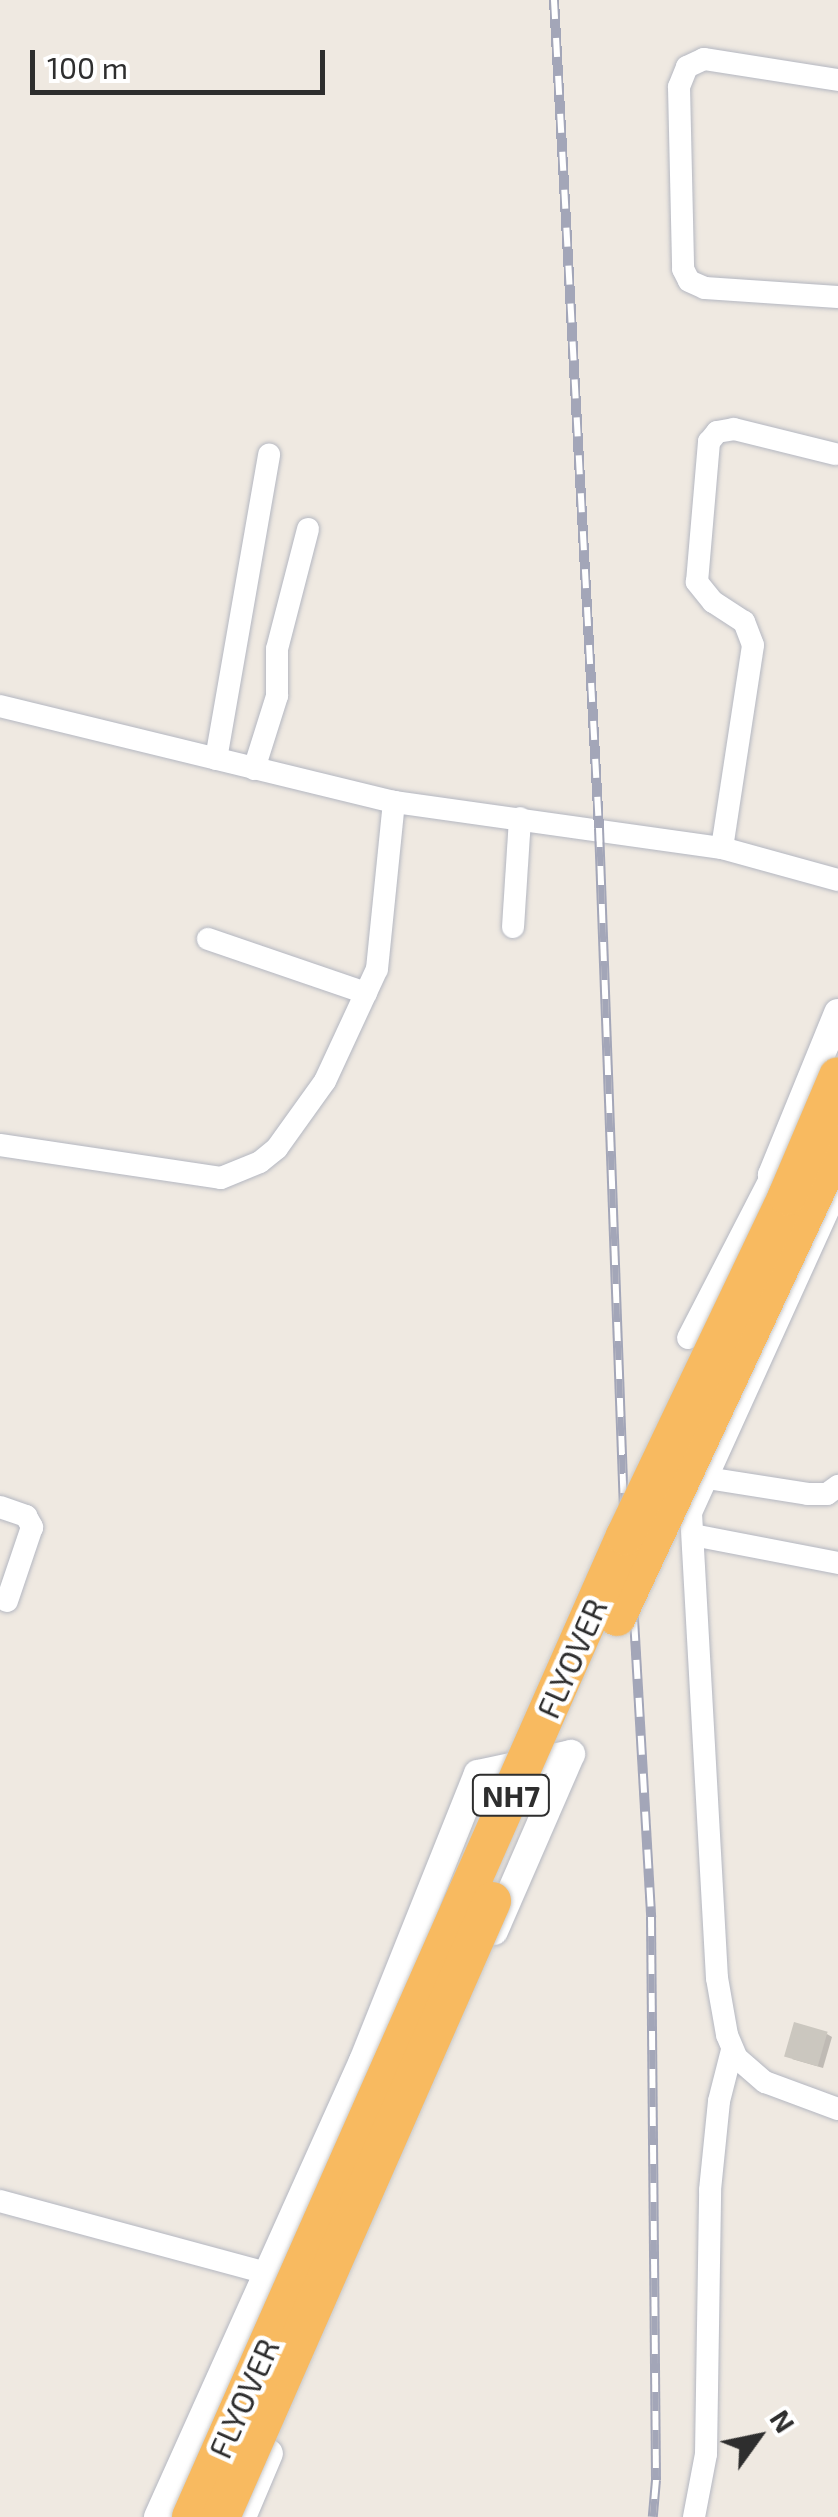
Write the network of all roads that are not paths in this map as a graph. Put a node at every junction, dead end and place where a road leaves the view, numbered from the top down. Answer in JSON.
{"nodes":[{"id":1,"x":838,"y":80,"type":"edge"},
{"id":2,"x":838,"y":298,"type":"edge"},
{"id":3,"x":835,"y":454,"type":"dead end"},
{"id":4,"x":269,"y":455,"type":"dead end"},
{"id":5,"x":308,"y":529,"type":"dead end"},
{"id":6,"x":0,"y":706,"type":"edge"},
{"id":7,"x":216,"y":760,"type":"junction"},
{"id":8,"x":254,"y":770,"type":"junction"},
{"id":9,"x":394,"y":802,"type":"junction"},
{"id":10,"x":520,"y":818,"type":"junction"},
{"id":11,"x":722,"y":848,"type":"junction"},
{"id":12,"x":838,"y":880,"type":"edge"},
{"id":13,"x":513,"y":927,"type":"dead end"},
{"id":14,"x":208,"y":939,"type":"dead end"},
{"id":15,"x":366,"y":994,"type":"junction"},
{"id":16,"x":838,"y":1013,"type":"edge"},
{"id":17,"x":838,"y":1076,"type":"edge"},
{"id":18,"x":838,"y":1144,"type":"edge"},
{"id":19,"x":0,"y":1145,"type":"edge"},
{"id":20,"x":772,"y":1175,"type":"junction"},
{"id":21,"x":836,"y":1198,"type":"edge"},
{"id":22,"x":688,"y":1338,"type":"dead end"},
{"id":23,"x":707,"y":1478,"type":"junction"},
{"id":24,"x":838,"y":1486,"type":"edge"},
{"id":25,"x":0,"y":1507,"type":"edge"},
{"id":26,"x":692,"y":1535,"type":"junction"},
{"id":27,"x":838,"y":1563,"type":"edge"},
{"id":28,"x":7,"y":1602,"type":"dead end"},
{"id":29,"x":732,"y":2050,"type":"junction"},
{"id":30,"x":836,"y":2100,"type":"edge"},
{"id":31,"x":0,"y":2202,"type":"edge"},
{"id":32,"x":266,"y":2273,"type":"junction"},
{"id":33,"x":158,"y":2517,"type":"edge"},
{"id":34,"x":191,"y":2517,"type":"edge"},
{"id":35,"x":221,"y":2517,"type":"edge"},
{"id":36,"x":242,"y":2517,"type":"edge"},
{"id":37,"x":694,"y":2517,"type":"edge"}],
"edges":[{"from":1,"to":2,"type":"street"},
{"from":3,"to":11,"type":"street"},
{"from":4,"to":7,"type":"street"},
{"from":5,"to":8,"type":"street"},
{"from":6,"to":7,"type":"street"},
{"from":7,"to":8,"type":"street"},
{"from":8,"to":9,"type":"street"},
{"from":9,"to":10,"type":"street"},
{"from":9,"to":15,"type":"street"},
{"from":10,"to":11,"type":"street"},
{"from":10,"to":13,"type":"street"},
{"from":11,"to":12,"type":"street"},
{"from":14,"to":15,"type":"street"},
{"from":15,"to":19,"type":"street"},
{"from":16,"to":20,"type":"street"},
{"from":17,"to":34,"type":"highway","name":"FLYOVER","number":"NH7","bridge":true},
{"from":18,"to":35,"type":"highway","name":"FLYOVER","number":"NH7","bridge":true},
{"from":20,"to":21,"type":"street"},
{"from":20,"to":22,"type":"street"},
{"from":21,"to":23,"type":"street"},
{"from":23,"to":24,"type":"street"},
{"from":23,"to":26,"type":"street"},
{"from":25,"to":28,"type":"street"},
{"from":26,"to":27,"type":"street"},
{"from":26,"to":29,"type":"street"},
{"from":29,"to":30,"type":"street"},
{"from":29,"to":37,"type":"street"},
{"from":31,"to":32,"type":"street"},
{"from":32,"to":33,"type":"street"},
{"from":32,"to":36,"type":"street"}]}
